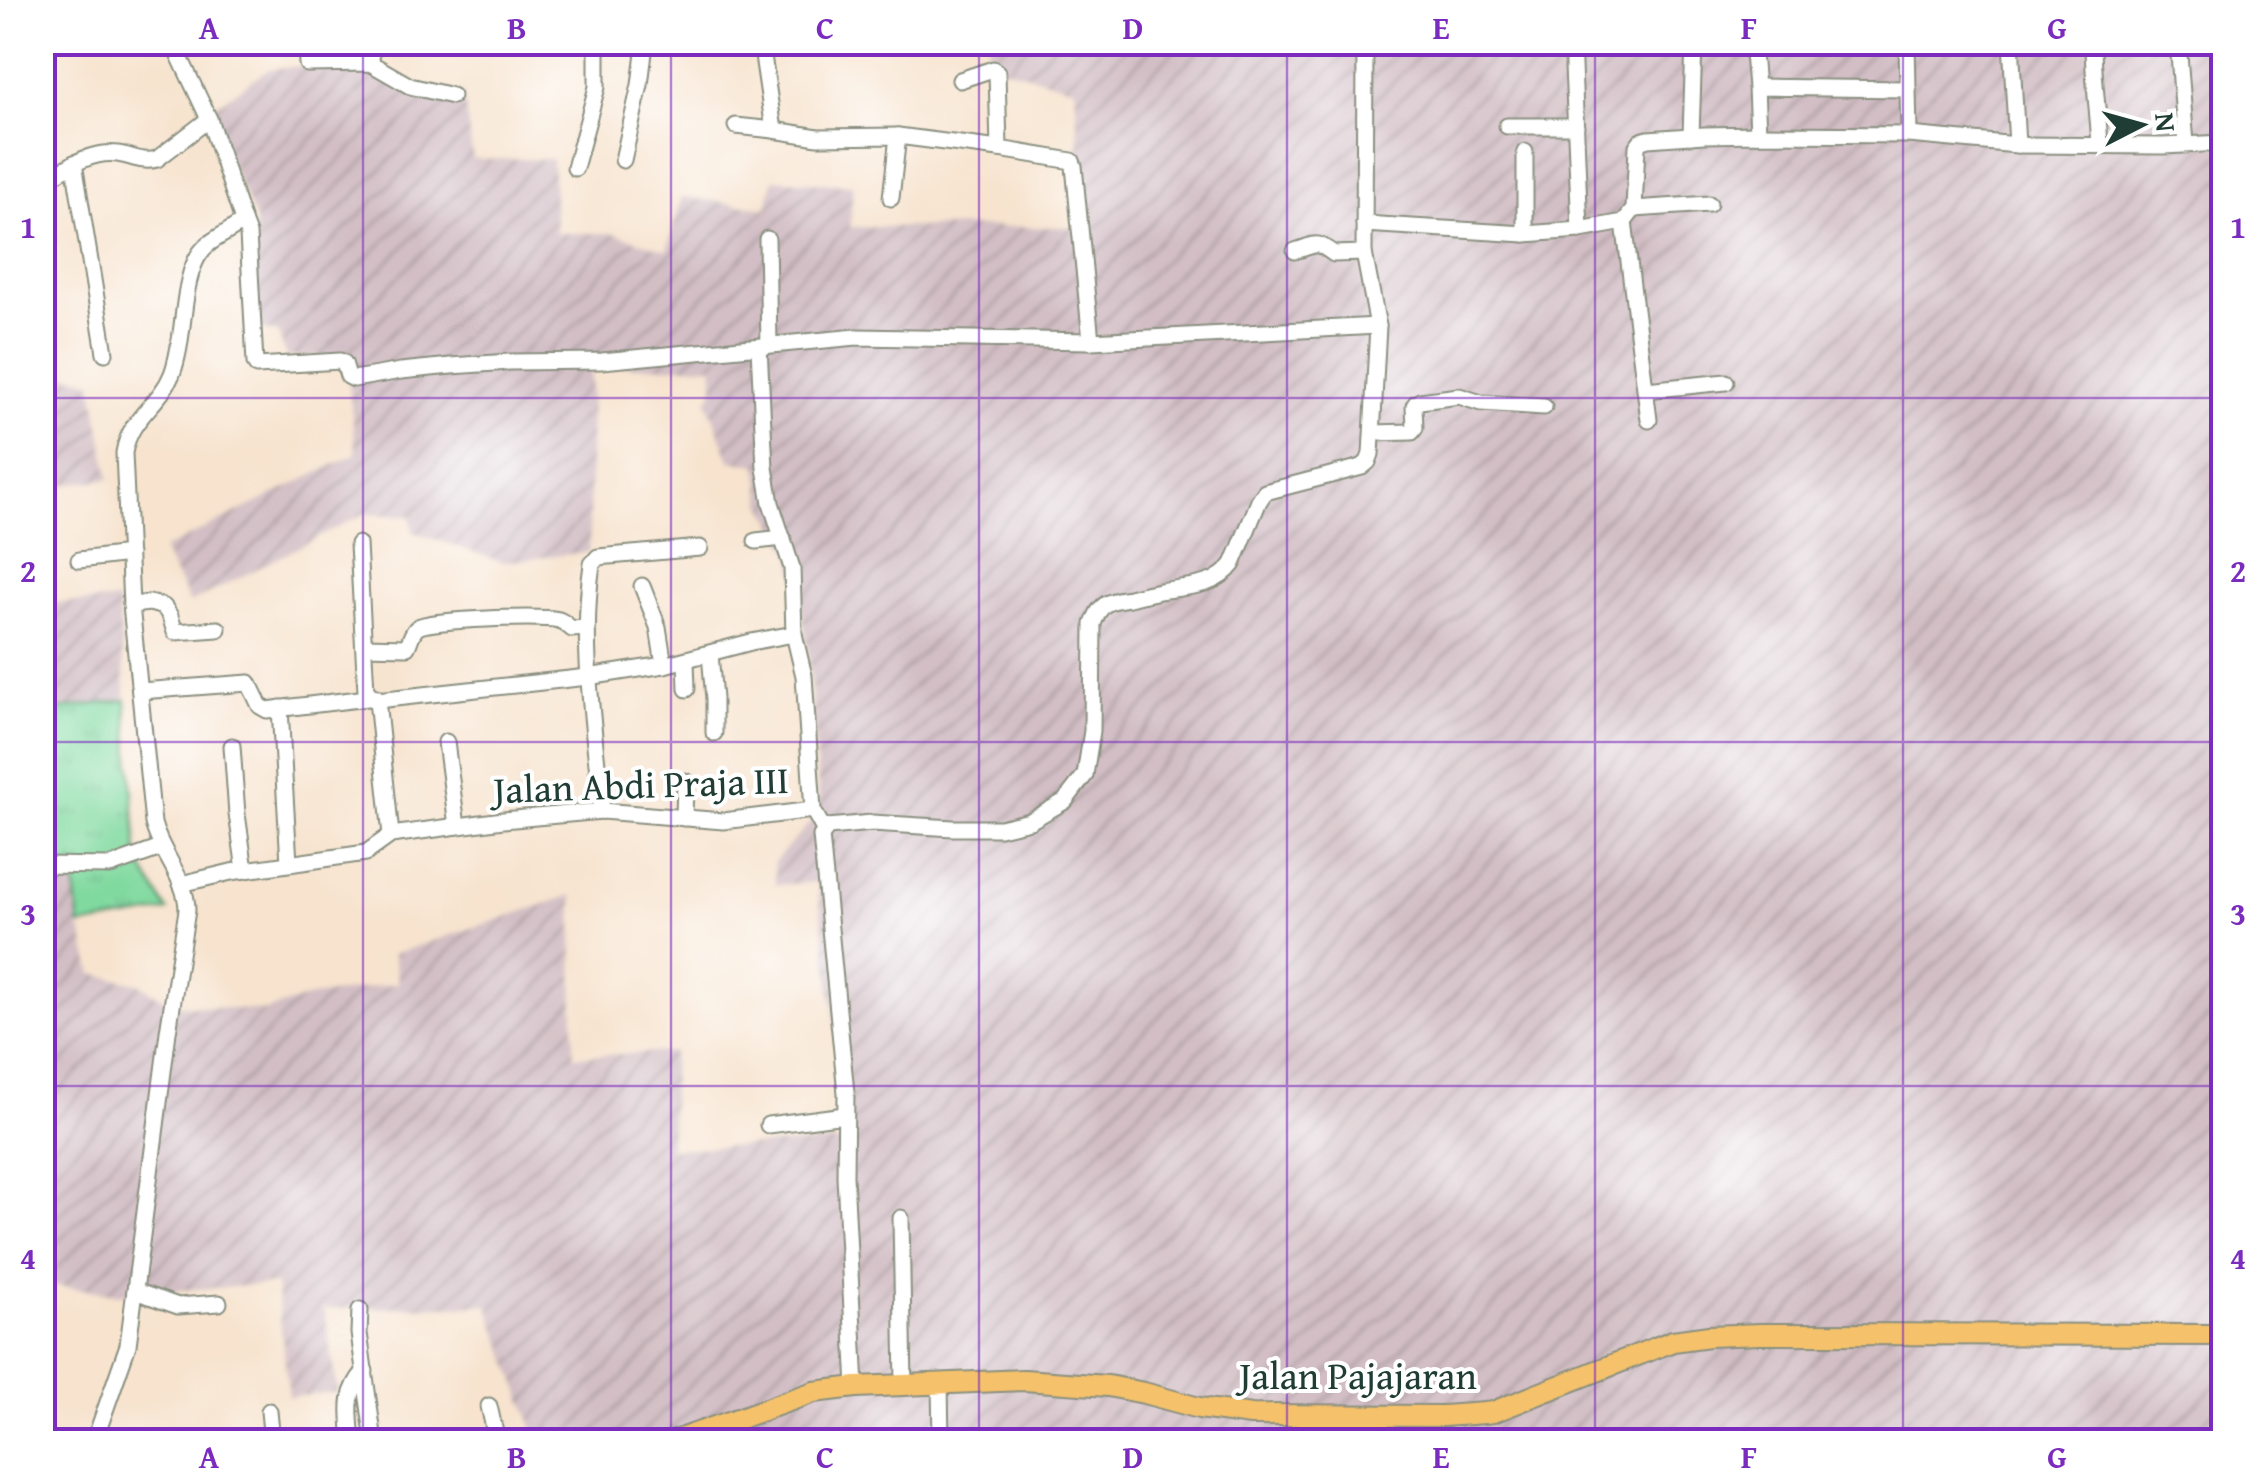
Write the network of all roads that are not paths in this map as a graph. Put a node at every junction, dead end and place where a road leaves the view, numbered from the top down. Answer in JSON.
{"nodes":[{"id":1,"x":175,"y":42,"type":"edge"},
{"id":2,"x":306,"y":42,"type":"edge"},
{"id":3,"x":374,"y":42,"type":"edge"},
{"id":4,"x":598,"y":42,"type":"edge"},
{"id":5,"x":660,"y":42,"type":"edge"},
{"id":6,"x":761,"y":42,"type":"edge"},
{"id":7,"x":1365,"y":42,"type":"edge"},
{"id":8,"x":1572,"y":42,"type":"edge"},
{"id":9,"x":1694,"y":42,"type":"edge"},
{"id":10,"x":1752,"y":42,"type":"edge"},
{"id":11,"x":1907,"y":42,"type":"edge"},
{"id":12,"x":2011,"y":42,"type":"edge"},
{"id":13,"x":2093,"y":42,"type":"edge"},
{"id":14,"x":2178,"y":42,"type":"edge"},
{"id":15,"x":645,"y":43,"type":"edge"},
{"id":16,"x":370,"y":63,"type":"junction"},
{"id":17,"x":960,"y":80,"type":"dead end"},
{"id":18,"x":1756,"y":87,"type":"junction"},
{"id":19,"x":1908,"y":89,"type":"junction"},
{"id":20,"x":452,"y":96,"type":"dead end"},
{"id":21,"x":209,"y":120,"type":"junction"},
{"id":22,"x":736,"y":126,"type":"dead end"},
{"id":23,"x":1506,"y":126,"type":"dead end"},
{"id":24,"x":1576,"y":126,"type":"junction"},
{"id":25,"x":774,"y":130,"type":"junction"},
{"id":26,"x":1758,"y":134,"type":"junction"},
{"id":27,"x":1909,"y":135,"type":"junction"},
{"id":28,"x":898,"y":136,"type":"junction"},
{"id":29,"x":1690,"y":136,"type":"junction"},
{"id":30,"x":2224,"y":143,"type":"edge"},
{"id":31,"x":2186,"y":144,"type":"junction"},
{"id":32,"x":2017,"y":145,"type":"junction"},
{"id":33,"x":2100,"y":145,"type":"junction"},
{"id":34,"x":999,"y":149,"type":"junction"},
{"id":35,"x":1525,"y":152,"type":"dead end"},
{"id":36,"x":623,"y":160,"type":"dead end"},
{"id":37,"x":74,"y":163,"type":"junction"},
{"id":38,"x":575,"y":168,"type":"dead end"},
{"id":39,"x":42,"y":182,"type":"edge"},
{"id":40,"x":891,"y":198,"type":"dead end"},
{"id":41,"x":1709,"y":204,"type":"dead end"},
{"id":42,"x":1629,"y":216,"type":"junction"},
{"id":43,"x":244,"y":221,"type":"junction"},
{"id":44,"x":1364,"y":224,"type":"junction"},
{"id":45,"x":1580,"y":230,"type":"junction"},
{"id":46,"x":1525,"y":234,"type":"junction"},
{"id":47,"x":767,"y":239,"type":"dead end"},
{"id":48,"x":1295,"y":251,"type":"dead end"},
{"id":49,"x":1364,"y":253,"type":"junction"},
{"id":50,"x":1378,"y":326,"type":"junction"},
{"id":51,"x":1092,"y":341,"type":"junction"},
{"id":52,"x":764,"y":346,"type":"junction"},
{"id":53,"x":105,"y":353,"type":"dead end"},
{"id":54,"x":1726,"y":382,"type":"dead end"},
{"id":55,"x":1646,"y":390,"type":"junction"},
{"id":56,"x":1544,"y":407,"type":"dead end"},
{"id":57,"x":1649,"y":420,"type":"dead end"},
{"id":58,"x":1374,"y":433,"type":"junction"},
{"id":59,"x":783,"y":538,"type":"junction"},
{"id":60,"x":756,"y":540,"type":"dead end"},
{"id":61,"x":358,"y":544,"type":"dead end"},
{"id":62,"x":700,"y":548,"type":"dead end"},
{"id":63,"x":128,"y":554,"type":"junction"},
{"id":64,"x":79,"y":560,"type":"dead end"},
{"id":65,"x":642,"y":586,"type":"dead end"},
{"id":66,"x":131,"y":605,"type":"junction"},
{"id":67,"x":586,"y":628,"type":"junction"},
{"id":68,"x":218,"y":629,"type":"dead end"},
{"id":69,"x":794,"y":634,"type":"junction"},
{"id":70,"x":364,"y":646,"type":"junction"},
{"id":71,"x":710,"y":654,"type":"junction"},
{"id":72,"x":686,"y":661,"type":"junction"},
{"id":73,"x":664,"y":666,"type":"junction"},
{"id":74,"x":588,"y":677,"type":"junction"},
{"id":75,"x":686,"y":688,"type":"dead end"},
{"id":76,"x":140,"y":691,"type":"junction"},
{"id":77,"x":377,"y":698,"type":"junction"},
{"id":78,"x":280,"y":708,"type":"junction"},
{"id":79,"x":714,"y":732,"type":"dead end"},
{"id":80,"x":446,"y":742,"type":"dead end"},
{"id":81,"x":232,"y":746,"type":"dead end"},
{"id":82,"x":685,"y":781,"type":"dead end"},
{"id":83,"x":813,"y":810,"type":"junction"},
{"id":84,"x":602,"y":811,"type":"junction"},
{"id":85,"x":684,"y":818,"type":"junction"},
{"id":86,"x":457,"y":826,"type":"junction"},
{"id":87,"x":824,"y":830,"type":"junction"},
{"id":88,"x":390,"y":835,"type":"junction"},
{"id":89,"x":161,"y":848,"type":"junction"},
{"id":90,"x":290,"y":863,"type":"junction"},
{"id":91,"x":42,"y":865,"type":"edge"},
{"id":92,"x":245,"y":870,"type":"junction"},
{"id":93,"x":180,"y":884,"type":"junction"},
{"id":94,"x":845,"y":1116,"type":"junction"},
{"id":95,"x":768,"y":1125,"type":"dead end"},
{"id":96,"x":901,"y":1218,"type":"dead end"},
{"id":97,"x":135,"y":1291,"type":"junction"},
{"id":98,"x":219,"y":1303,"type":"dead end"},
{"id":99,"x":360,"y":1310,"type":"dead end"},
{"id":100,"x":2224,"y":1334,"type":"edge"},
{"id":101,"x":365,"y":1371,"type":"junction"},
{"id":102,"x":940,"y":1384,"type":"junction"},
{"id":103,"x":904,"y":1385,"type":"junction"},
{"id":104,"x":856,"y":1387,"type":"junction"},
{"id":105,"x":489,"y":1406,"type":"dead end"},
{"id":106,"x":269,"y":1411,"type":"dead end"},
{"id":107,"x":94,"y":1442,"type":"edge"},
{"id":108,"x":272,"y":1442,"type":"edge"},
{"id":109,"x":352,"y":1442,"type":"edge"},
{"id":110,"x":374,"y":1442,"type":"edge"},
{"id":111,"x":494,"y":1442,"type":"edge"},
{"id":112,"x":672,"y":1442,"type":"edge"},
{"id":113,"x":941,"y":1442,"type":"edge"}],
"edges":[{"from":1,"to":21,"type":"street"},
{"from":2,"to":16,"type":"street"},
{"from":3,"to":16,"type":"street"},
{"from":4,"to":38,"type":"street"},
{"from":5,"to":15,"type":"street"},
{"from":6,"to":25,"type":"street"},
{"from":7,"to":44,"type":"street"},
{"from":8,"to":24,"type":"street"},
{"from":9,"to":29,"type":"street"},
{"from":10,"to":18,"type":"street"},
{"from":11,"to":19,"type":"street"},
{"from":12,"to":32,"type":"street"},
{"from":13,"to":33,"type":"street"},
{"from":14,"to":31,"type":"street"},
{"from":15,"to":36,"type":"street"},
{"from":16,"to":20,"type":"street"},
{"from":17,"to":34,"type":"street"},
{"from":18,"to":19,"type":"street"},
{"from":18,"to":26,"type":"street"},
{"from":19,"to":27,"type":"street"},
{"from":21,"to":37,"type":"street"},
{"from":21,"to":43,"type":"street"},
{"from":22,"to":25,"type":"street"},
{"from":23,"to":24,"type":"street"},
{"from":24,"to":45,"type":"street"},
{"from":25,"to":28,"type":"street"},
{"from":26,"to":27,"type":"street"},
{"from":26,"to":29,"type":"street"},
{"from":27,"to":32,"type":"street"},
{"from":28,"to":34,"type":"street"},
{"from":28,"to":40,"type":"street"},
{"from":29,"to":42,"type":"street"},
{"from":30,"to":31,"type":"street"},
{"from":31,"to":33,"type":"street"},
{"from":32,"to":33,"type":"street"},
{"from":34,"to":51,"type":"street"},
{"from":35,"to":46,"type":"street"},
{"from":37,"to":39,"type":"street"},
{"from":37,"to":53,"type":"street"},
{"from":41,"to":42,"type":"street"},
{"from":42,"to":45,"type":"street"},
{"from":42,"to":55,"type":"street"},
{"from":43,"to":52,"type":"street"},
{"from":43,"to":63,"type":"street"},
{"from":44,"to":46,"type":"street"},
{"from":44,"to":49,"type":"street"},
{"from":45,"to":46,"type":"street"},
{"from":47,"to":52,"type":"street"},
{"from":48,"to":49,"type":"street"},
{"from":49,"to":50,"type":"street"},
{"from":50,"to":51,"type":"street"},
{"from":50,"to":58,"type":"street"},
{"from":51,"to":52,"type":"street"},
{"from":52,"to":59,"type":"street"},
{"from":54,"to":55,"type":"street"},
{"from":55,"to":57,"type":"street"},
{"from":56,"to":58,"type":"street"},
{"from":58,"to":87,"type":"street"},
{"from":59,"to":60,"type":"street"},
{"from":59,"to":69,"type":"street"},
{"from":61,"to":70,"type":"street"},
{"from":62,"to":67,"type":"street"},
{"from":63,"to":64,"type":"street"},
{"from":63,"to":66,"type":"street"},
{"from":65,"to":73,"type":"street"},
{"from":66,"to":68,"type":"street"},
{"from":66,"to":76,"type":"street"},
{"from":67,"to":70,"type":"street"},
{"from":67,"to":74,"type":"street"},
{"from":69,"to":71,"type":"street"},
{"from":69,"to":83,"type":"street"},
{"from":70,"to":77,"type":"street"},
{"from":71,"to":72,"type":"street"},
{"from":71,"to":79,"type":"street"},
{"from":72,"to":73,"type":"street"},
{"from":72,"to":75,"type":"street"},
{"from":73,"to":74,"type":"street"},
{"from":74,"to":77,"type":"street"},
{"from":74,"to":84,"type":"street"},
{"from":76,"to":78,"type":"street"},
{"from":76,"to":89,"type":"street"},
{"from":77,"to":78,"type":"street"},
{"from":77,"to":88,"type":"street"},
{"from":78,"to":90,"type":"street"},
{"from":80,"to":86,"type":"street"},
{"from":81,"to":92,"type":"street"},
{"from":82,"to":85,"type":"street"},
{"from":83,"to":85,"type":"street","name":"Jalan Abdi Praja III"},
{"from":83,"to":87,"type":"street"},
{"from":84,"to":85,"type":"street","name":"Jalan Abdi Praja III"},
{"from":84,"to":86,"type":"street","name":"Jalan Abdi Praja III"},
{"from":86,"to":88,"type":"street","name":"Jalan Abdi Praja III"},
{"from":87,"to":94,"type":"street"},
{"from":88,"to":90,"type":"street","name":"Jalan Abdi Praja III"},
{"from":89,"to":91,"type":"street"},
{"from":89,"to":93,"type":"street"},
{"from":90,"to":92,"type":"street","name":"Jalan Abdi Praja III"},
{"from":92,"to":93,"type":"street","name":"Jalan Abdi Praja III"},
{"from":93,"to":97,"type":"street"},
{"from":94,"to":95,"type":"street"},
{"from":94,"to":104,"type":"street"},
{"from":96,"to":103,"type":"street"},
{"from":97,"to":98,"type":"street"},
{"from":97,"to":107,"type":"street"},
{"from":99,"to":101,"type":"street"},
{"from":100,"to":102,"type":"main road","name":"Jalan Pajajaran"},
{"from":101,"to":109,"type":"street"},
{"from":101,"to":110,"type":"street"},
{"from":102,"to":103,"type":"main road","name":"Jalan Pajajaran"},
{"from":102,"to":113,"type":"street"},
{"from":103,"to":104,"type":"main road","name":"Jalan Pajajaran"},
{"from":104,"to":112,"type":"main road","name":"Jalan Pajajaran"},
{"from":105,"to":111,"type":"street"},
{"from":106,"to":108,"type":"street"}]}
